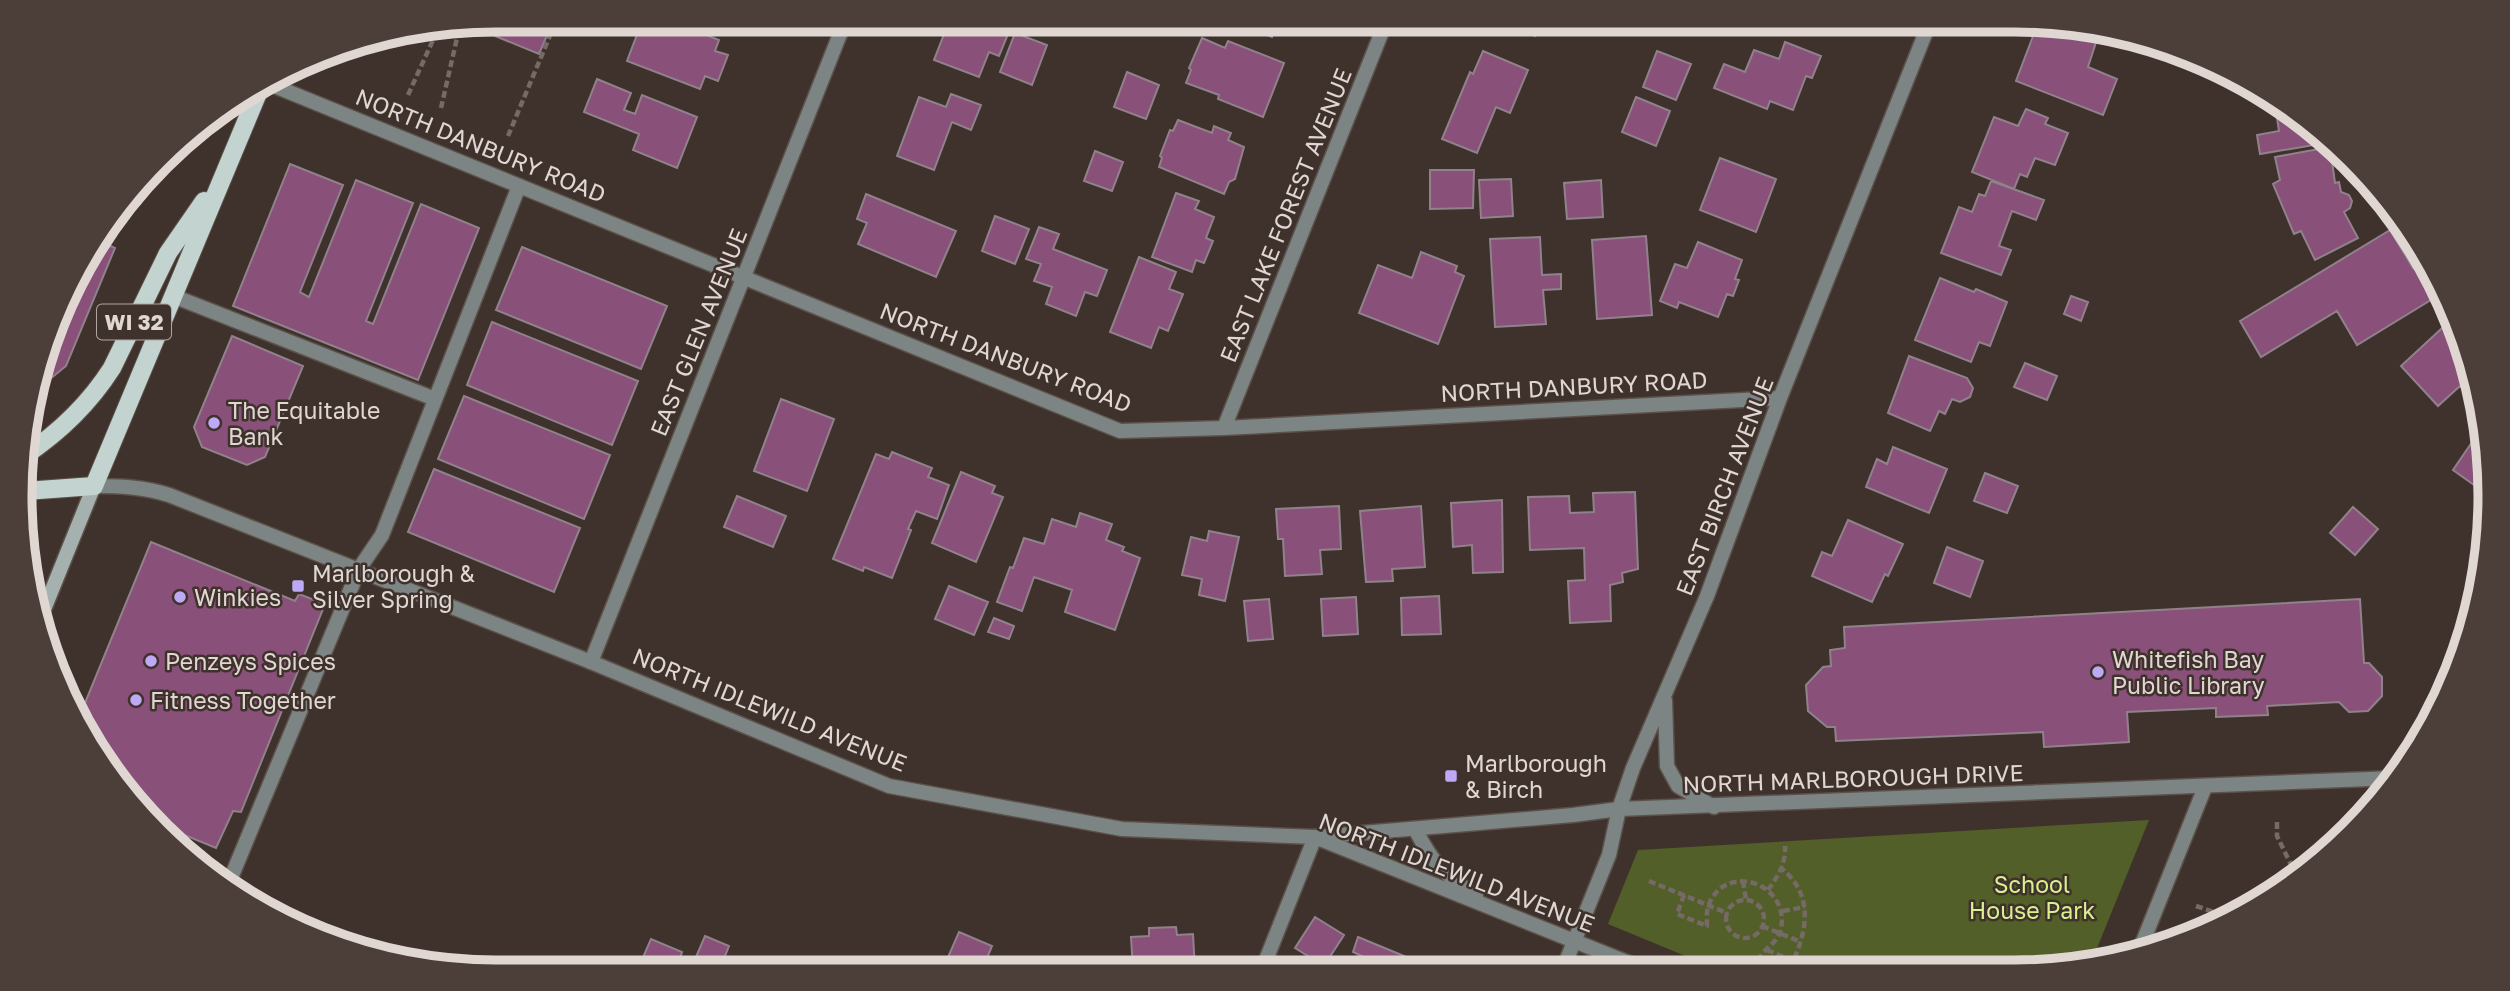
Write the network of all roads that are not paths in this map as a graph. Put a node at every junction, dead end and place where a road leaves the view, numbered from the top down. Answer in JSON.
{"nodes":[{"id":1,"x":841,"y":32,"type":"edge"},
{"id":2,"x":1382,"y":32,"type":"edge"},
{"id":3,"x":1926,"y":32,"type":"edge"},
{"id":4,"x":276,"y":87,"type":"edge"},
{"id":5,"x":254,"y":100,"type":"edge"},
{"id":6,"x":224,"y":172,"type":"junction"},
{"id":7,"x":519,"y":186,"type":"junction"},
{"id":8,"x":745,"y":277,"type":"junction"},
{"id":9,"x":173,"y":296,"type":"junction"},
{"id":10,"x":1780,"y":398,"type":"junction"},
{"id":11,"x":435,"y":399,"type":"junction"},
{"id":12,"x":1224,"y":428,"type":"junction"},
{"id":13,"x":34,"y":449,"type":"edge"},
{"id":14,"x":94,"y":486,"type":"junction"},
{"id":15,"x":32,"y":490,"type":"edge"},
{"id":16,"x":359,"y":569,"type":"junction"},
{"id":17,"x":45,"y":606,"type":"edge"},
{"id":18,"x":591,"y":662,"type":"junction"},
{"id":19,"x":1665,"y":695,"type":"junction"},
{"id":20,"x":2382,"y":779,"type":"edge"},
{"id":21,"x":2205,"y":787,"type":"junction"},
{"id":22,"x":1714,"y":807,"type":"junction"},
{"id":23,"x":1619,"y":809,"type":"junction"},
{"id":24,"x":1415,"y":829,"type":"junction"},
{"id":25,"x":1315,"y":837,"type":"junction"},
{"id":26,"x":232,"y":877,"type":"edge"},
{"id":27,"x":1500,"y":912,"type":"junction"},
{"id":28,"x":1573,"y":941,"type":"junction"},
{"id":29,"x":2143,"y":942,"type":"edge"},
{"id":30,"x":1266,"y":960,"type":"edge"},
{"id":31,"x":1566,"y":960,"type":"edge"},
{"id":32,"x":1621,"y":960,"type":"edge"}],
"edges":[{"from":1,"to":8,"type":"street","name":"EAST GLEN AVENUE"},
{"from":2,"to":12,"type":"street","name":"EAST LAKE FOREST AVENUE"},
{"from":3,"to":10,"type":"street","name":"EAST BIRCH AVENUE"},
{"from":4,"to":7,"type":"street","name":"NORTH DANBURY ROAD"},
{"from":5,"to":6,"type":"main road","number":"WI 32"},
{"from":6,"to":9,"type":"main road","number":"WI 32"},
{"from":6,"to":13,"type":"main road","number":"WI 32"},
{"from":7,"to":8,"type":"street","name":"NORTH DANBURY ROAD"},
{"from":7,"to":11,"type":"street"},
{"from":8,"to":12,"type":"street","name":"NORTH DANBURY ROAD"},
{"from":8,"to":18,"type":"street","name":"EAST GLEN AVENUE"},
{"from":9,"to":11,"type":"street"},
{"from":9,"to":14,"type":"main road","number":"WI 32"},
{"from":10,"to":12,"type":"street","name":"NORTH DANBURY ROAD"},
{"from":10,"to":19,"type":"street","name":"EAST BIRCH AVENUE"},
{"from":11,"to":16,"type":"street"},
{"from":14,"to":15,"type":"main road"},
{"from":14,"to":16,"type":"street","name":"NORTH IDLEWILD AVENUE"},
{"from":14,"to":17,"type":"main road"},
{"from":16,"to":18,"type":"street","name":"NORTH IDLEWILD AVENUE"},
{"from":16,"to":26,"type":"street"},
{"from":18,"to":25,"type":"street","name":"NORTH IDLEWILD AVENUE"},
{"from":19,"to":22,"type":"street"},
{"from":19,"to":23,"type":"street","name":"EAST BIRCH AVENUE"},
{"from":20,"to":21,"type":"street","name":"NORTH MARLBOROUGH DRIVE"},
{"from":21,"to":22,"type":"street","name":"NORTH MARLBOROUGH DRIVE"},
{"from":21,"to":29,"type":"street"},
{"from":22,"to":23,"type":"street","name":"NORTH MARLBOROUGH DRIVE"},
{"from":23,"to":24,"type":"street","name":"NORTH MARLBOROUGH DRIVE"},
{"from":23,"to":28,"type":"street","name":"EAST BIRCH AVENUE"},
{"from":24,"to":25,"type":"street","name":"NORTH MARLBOROUGH DRIVE"},
{"from":24,"to":27,"type":"street"},
{"from":25,"to":27,"type":"street","name":"NORTH IDLEWILD AVENUE"},
{"from":25,"to":30,"type":"street"},
{"from":27,"to":28,"type":"street","name":"NORTH IDLEWILD AVENUE"},
{"from":28,"to":31,"type":"street","name":"EAST BIRCH AVENUE"},
{"from":28,"to":32,"type":"street","name":"NORTH IDLEWILD AVENUE"}]}
